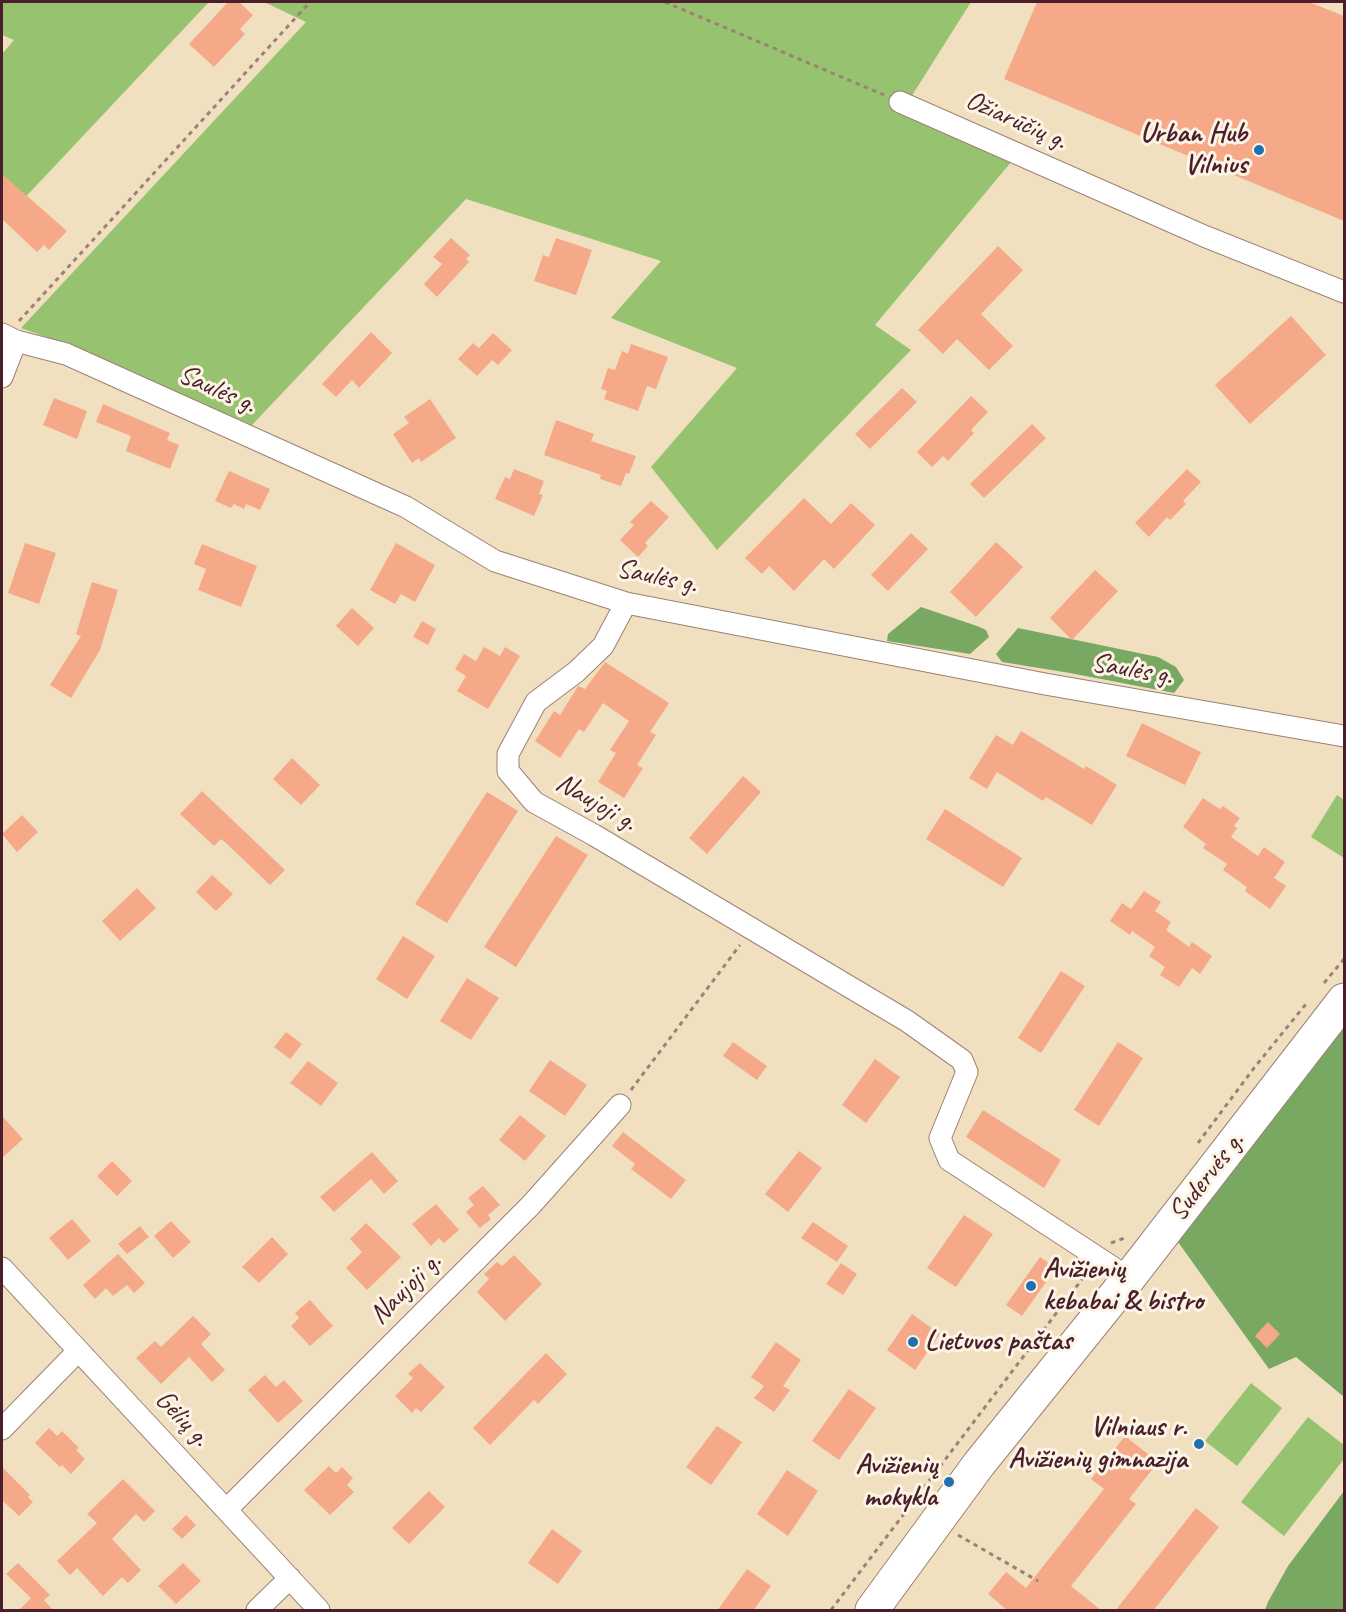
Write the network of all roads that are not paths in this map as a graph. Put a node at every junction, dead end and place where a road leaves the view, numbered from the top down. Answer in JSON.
{"nodes":[{"id":1,"x":900,"y":102,"type":"road end"},
{"id":2,"x":1344,"y":292,"type":"edge"},
{"id":3,"x":9,"y":337,"type":"edge"},
{"id":4,"x":2,"y":377,"type":"edge"},
{"id":5,"x":626,"y":603,"type":"junction"},
{"id":6,"x":1344,"y":736,"type":"edge"},
{"id":7,"x":1331,"y":996,"type":"edge"},
{"id":8,"x":620,"y":1104,"type":"road end"},
{"id":9,"x":2,"y":1268,"type":"edge"},
{"id":10,"x":1129,"y":1278,"type":"junction"},
{"id":11,"x":78,"y":1351,"type":"junction"},
{"id":12,"x":2,"y":1428,"type":"edge"},
{"id":13,"x":227,"y":1509,"type":"junction"},
{"id":14,"x":290,"y":1578,"type":"junction"},
{"id":15,"x":257,"y":1611,"type":"edge"},
{"id":16,"x":320,"y":1611,"type":"edge"},
{"id":17,"x":872,"y":1611,"type":"edge"}],
"edges":[{"from":1,"to":2,"type":"street","name":"Ožiarūčių g."},
{"from":3,"to":4,"type":"street"},
{"from":3,"to":5,"type":"street","name":"Saulės g."},
{"from":5,"to":6,"type":"street","name":"Saulės g."},
{"from":5,"to":10,"type":"street","name":"Naujoji g."},
{"from":7,"to":10,"type":"main road","name":"Sudervės g."},
{"from":8,"to":13,"type":"street","name":"Naujoji g."},
{"from":9,"to":11,"type":"street","name":"Gėlių g."},
{"from":10,"to":17,"type":"main road","name":"Sudervės g."},
{"from":11,"to":12,"type":"street"},
{"from":11,"to":13,"type":"street","name":"Gėlių g."},
{"from":13,"to":14,"type":"street","name":"Gėlių g."},
{"from":14,"to":15,"type":"street"},
{"from":14,"to":16,"type":"street","name":"Gėlių g."}]}
